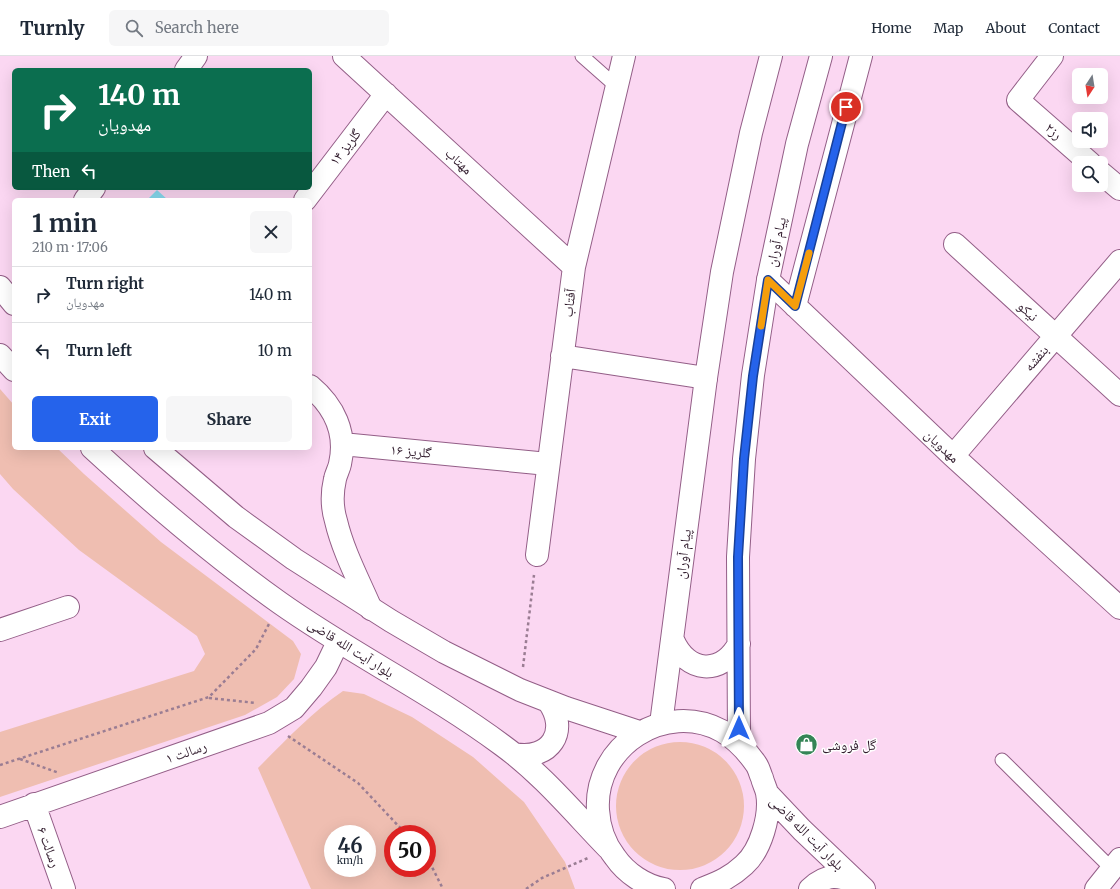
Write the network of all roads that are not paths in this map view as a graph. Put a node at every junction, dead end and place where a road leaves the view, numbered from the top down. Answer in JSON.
{"nodes":[{"id":1,"x":196,"y":56,"type":"edge"},
{"id":2,"x":344,"y":56,"type":"edge"},
{"id":3,"x":582,"y":56,"type":"edge"},
{"id":4,"x":624,"y":56,"type":"edge"},
{"id":5,"x":772,"y":56,"type":"edge"},
{"id":6,"x":821,"y":56,"type":"edge"},
{"id":7,"x":861,"y":56,"type":"edge"},
{"id":8,"x":1052,"y":56,"type":"edge"},
{"id":9,"x":187,"y":68,"type":"edge"},
{"id":10,"x":616,"y":86,"type":"junction"},
{"id":11,"x":386,"y":94,"type":"junction"},
{"id":12,"x":1082,"y":156,"type":"edge"},
{"id":13,"x":1108,"y":179,"type":"edge"},
{"id":14,"x":1120,"y":190,"type":"edge"},
{"id":15,"x":307,"y":198,"type":"edge"},
{"id":16,"x":955,"y":244,"type":"dead end"},
{"id":17,"x":1120,"y":261,"type":"edge"},
{"id":18,"x":574,"y":267,"type":"junction"},
{"id":19,"x":768,"y":280,"type":"junction"},
{"id":20,"x":0,"y":287,"type":"edge"},
{"id":21,"x":12,"y":302,"type":"edge"},
{"id":22,"x":795,"y":306,"type":"junction"},
{"id":23,"x":1055,"y":336,"type":"junction"},
{"id":24,"x":0,"y":355,"type":"edge"},
{"id":25,"x":562,"y":356,"type":"junction"},
{"id":26,"x":12,"y":368,"type":"edge"},
{"id":27,"x":706,"y":378,"type":"junction"},
{"id":28,"x":312,"y":388,"type":"edge"},
{"id":29,"x":1120,"y":395,"type":"edge"},
{"id":30,"x":342,"y":444,"type":"junction"},
{"id":31,"x":94,"y":450,"type":"edge"},
{"id":32,"x":157,"y":450,"type":"edge"},
{"id":33,"x":953,"y":456,"type":"junction"},
{"id":34,"x":548,"y":464,"type":"junction"},
{"id":35,"x":537,"y":554,"type":"road end"},
{"id":36,"x":68,"y":608,"type":"dead end"},
{"id":37,"x":1120,"y":608,"type":"edge"},
{"id":38,"x":371,"y":609,"type":"junction"},
{"id":39,"x":0,"y":630,"type":"edge"},
{"id":40,"x":673,"y":640,"type":"junction"},
{"id":41,"x":338,"y":642,"type":"junction"},
{"id":42,"x":739,"y":644,"type":"junction"},
{"id":43,"x":548,"y":701,"type":"junction"},
{"id":44,"x":661,"y":724,"type":"junction"},
{"id":45,"x":639,"y":732,"type":"junction"},
{"id":46,"x":739,"y":742,"type":"junction"},
{"id":47,"x":514,"y":754,"type":"junction"},
{"id":48,"x":1002,"y":760,"type":"dead end"},
{"id":49,"x":767,"y":794,"type":"junction"},
{"id":50,"x":34,"y":804,"type":"junction"},
{"id":51,"x":0,"y":816,"type":"edge"},
{"id":52,"x":608,"y":848,"type":"junction"},
{"id":53,"x":1116,"y":864,"type":"edge"},
{"id":54,"x":639,"y":884,"type":"edge"},
{"id":55,"x":732,"y":885,"type":"edge"},
{"id":56,"x":862,"y":887,"type":"edge"},
{"id":57,"x":64,"y":889,"type":"edge"},
{"id":58,"x":664,"y":889,"type":"edge"},
{"id":59,"x":702,"y":889,"type":"edge"},
{"id":60,"x":810,"y":889,"type":"edge"},
{"id":61,"x":1096,"y":889,"type":"edge"}],
"edges":[{"from":1,"to":9,"type":"street"},
{"from":2,"to":11,"type":"street","name":"مهتاب"},
{"from":3,"to":10,"type":"lane"},
{"from":4,"to":10,"type":"street","name":"آفتاب"},
{"from":5,"to":27,"type":"street","name":"پیام آوران"},
{"from":6,"to":19,"type":"street","name":"پیام آوران"},
{"from":7,"to":22,"type":"street"},
{"from":8,"to":12,"type":"street","name":"رز۲"},
{"from":10,"to":18,"type":"street","name":"آفتاب"},
{"from":11,"to":15,"type":"street","name":"گلریز ۱۴"},
{"from":11,"to":18,"type":"street","name":"مهتاب"},
{"from":13,"to":14,"type":"street"},
{"from":16,"to":23,"type":"street","name":"نیکو"},
{"from":17,"to":23,"type":"street","name":"بنفشه"},
{"from":18,"to":25,"type":"street","name":"آفتاب"},
{"from":19,"to":22,"type":"street","name":"مهدویان"},
{"from":19,"to":42,"type":"street","name":"پیام آوران"},
{"from":20,"to":21,"type":"street"},
{"from":22,"to":33,"type":"street","name":"مهدویان"},
{"from":23,"to":29,"type":"street","name":"نیکو"},
{"from":23,"to":33,"type":"street","name":"بنفشه"},
{"from":24,"to":26,"type":"street"},
{"from":25,"to":27,"type":"street"},
{"from":25,"to":34,"type":"street","name":"آفتاب"},
{"from":27,"to":40,"type":"street","name":"پیام آوران"},
{"from":28,"to":30,"type":"street"},
{"from":30,"to":34,"type":"street","name":"گلریز ۱۶"},
{"from":30,"to":38,"type":"street"},
{"from":31,"to":41,"type":"street","name":"بلوار آیت ‌الله قاضی"},
{"from":32,"to":38,"type":"street"},
{"from":33,"to":37,"type":"street","name":"مهدویان"},
{"from":34,"to":35,"type":"street","name":"آفتاب"},
{"from":36,"to":39,"type":"street"},
{"from":38,"to":43,"type":"street"},
{"from":40,"to":42,"type":"street"},
{"from":40,"to":44,"type":"street","name":"پیام آوران"},
{"from":41,"to":47,"type":"street","name":"بلوار آیت ‌الله قاضی"},
{"from":41,"to":50,"type":"street","name":"رسالت ۱"},
{"from":42,"to":46,"type":"street","name":"پیام آوران"},
{"from":43,"to":45,"type":"street"},
{"from":43,"to":47,"type":"street"},
{"from":44,"to":45,"type":"street"},
{"from":44,"to":46,"type":"street"},
{"from":45,"to":52,"type":"street"},
{"from":46,"to":49,"type":"street"},
{"from":47,"to":52,"type":"street","name":"بلوار آیت ‌الله قاضی"},
{"from":48,"to":53,"type":"lane"},
{"from":49,"to":55,"type":"street"},
{"from":49,"to":56,"type":"street","name":"بلوار آیت ‌الله قاضی"},
{"from":50,"to":51,"type":"street","name":"رسالت ۱"},
{"from":50,"to":57,"type":"street","name":"رسالت ۶"},
{"from":52,"to":54,"type":"street"},
{"from":53,"to":61,"type":"street"},
{"from":54,"to":58,"type":"street"},
{"from":55,"to":59,"type":"street"},
{"from":56,"to":60,"type":"street"}]}
